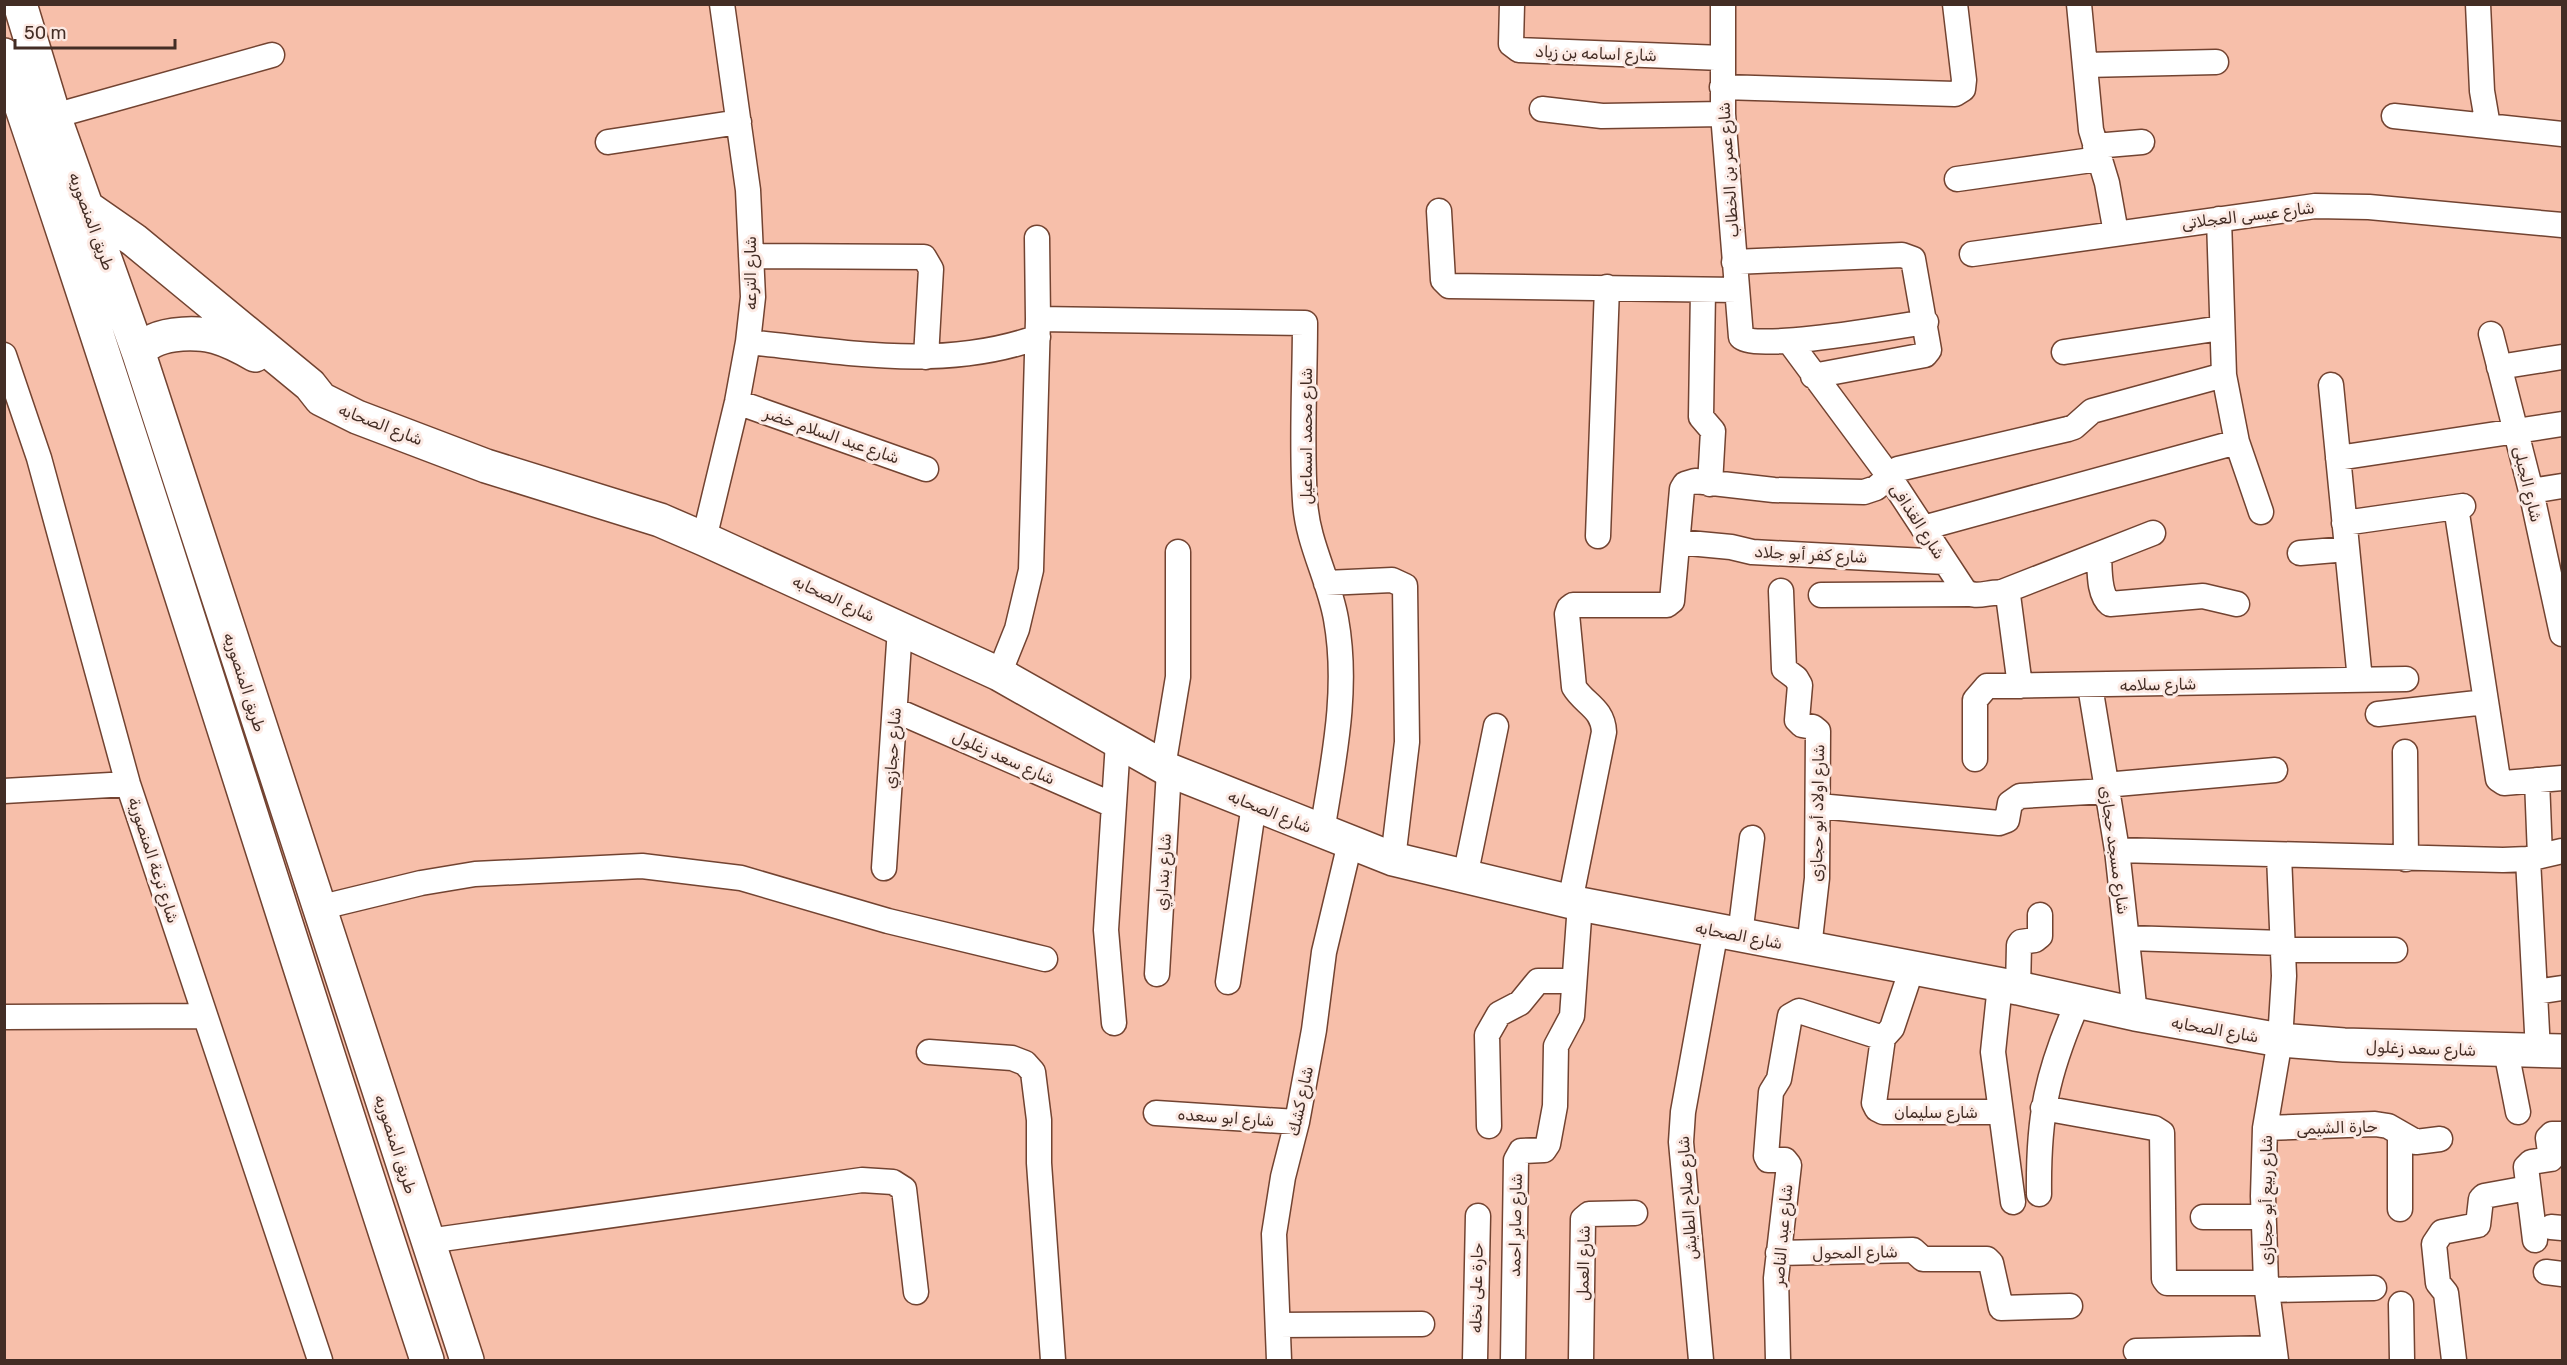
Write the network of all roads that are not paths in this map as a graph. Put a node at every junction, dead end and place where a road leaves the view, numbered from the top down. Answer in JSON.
{"nodes":[{"id":1,"x":20,"y":4,"type":"edge"},
{"id":2,"x":722,"y":4,"type":"edge"},
{"id":3,"x":1512,"y":4,"type":"edge"},
{"id":4,"x":1723,"y":4,"type":"edge"},
{"id":5,"x":1955,"y":4,"type":"edge"},
{"id":6,"x":2079,"y":4,"type":"edge"},
{"id":7,"x":2478,"y":4,"type":"edge"},
{"id":8,"x":4,"y":55,"type":"edge"},
{"id":9,"x":272,"y":55,"type":"dead end"},
{"id":10,"x":1722,"y":58,"type":"junction"},
{"id":11,"x":2216,"y":62,"type":"dead end"},
{"id":12,"x":2085,"y":65,"type":"junction"},
{"id":13,"x":1722,"y":87,"type":"junction"},
{"id":14,"x":1542,"y":109,"type":"dead end"},
{"id":15,"x":1723,"y":114,"type":"junction"},
{"id":16,"x":54,"y":116,"type":"junction"},
{"id":17,"x":2394,"y":116,"type":"dead end"},
{"id":18,"x":740,"y":122,"type":"junction"},
{"id":19,"x":2488,"y":126,"type":"junction"},
{"id":20,"x":2562,"y":134,"type":"edge"},
{"id":21,"x":608,"y":142,"type":"dead end"},
{"id":22,"x":2142,"y":142,"type":"dead end"},
{"id":23,"x":2097,"y":153,"type":"junction"},
{"id":24,"x":1957,"y":179,"type":"dead end"},
{"id":25,"x":88,"y":208,"type":"junction"},
{"id":26,"x":1439,"y":211,"type":"dead end"},
{"id":27,"x":2219,"y":219,"type":"junction"},
{"id":28,"x":2562,"y":225,"type":"edge"},
{"id":29,"x":2116,"y":233,"type":"junction"},
{"id":30,"x":1037,"y":238,"type":"dead end"},
{"id":31,"x":1972,"y":254,"type":"dead end"},
{"id":32,"x":751,"y":256,"type":"junction"},
{"id":33,"x":1734,"y":262,"type":"junction"},
{"id":34,"x":1607,"y":287,"type":"junction"},
{"id":35,"x":1703,"y":290,"type":"junction"},
{"id":36,"x":1737,"y":290,"type":"junction"},
{"id":37,"x":1926,"y":322,"type":"junction"},
{"id":38,"x":1038,"y":328,"type":"junction"},
{"id":39,"x":2221,"y":328,"type":"junction"},
{"id":40,"x":2491,"y":334,"type":"dead end"},
{"id":41,"x":1789,"y":341,"type":"junction"},
{"id":42,"x":748,"y":342,"type":"junction"},
{"id":43,"x":2064,"y":352,"type":"dead end"},
{"id":44,"x":140,"y":354,"type":"junction"},
{"id":45,"x":4,"y":355,"type":"edge"},
{"id":46,"x":926,"y":357,"type":"junction"},
{"id":47,"x":2562,"y":357,"type":"edge"},
{"id":48,"x":2499,"y":367,"type":"junction"},
{"id":49,"x":2223,"y":375,"type":"junction"},
{"id":50,"x":1813,"y":376,"type":"junction"},
{"id":51,"x":2331,"y":386,"type":"dead end"},
{"id":52,"x":321,"y":399,"type":"junction"},
{"id":53,"x":737,"y":402,"type":"junction"},
{"id":54,"x":2562,"y":424,"type":"edge"},
{"id":55,"x":2514,"y":431,"type":"junction"},
{"id":56,"x":2237,"y":442,"type":"junction"},
{"id":57,"x":2338,"y":458,"type":"junction"},
{"id":58,"x":926,"y":469,"type":"dead end"},
{"id":59,"x":1889,"y":476,"type":"junction"},
{"id":60,"x":1710,"y":484,"type":"junction"},
{"id":61,"x":2562,"y":486,"type":"edge"},
{"id":62,"x":2531,"y":491,"type":"junction"},
{"id":63,"x":2261,"y":512,"type":"dead end"},
{"id":64,"x":2344,"y":523,"type":"junction"},
{"id":65,"x":1923,"y":528,"type":"junction"},
{"id":66,"x":2153,"y":533,"type":"dead end"},
{"id":67,"x":1598,"y":536,"type":"dead end"},
{"id":68,"x":704,"y":539,"type":"junction"},
{"id":69,"x":1678,"y":542,"type":"junction"},
{"id":70,"x":2346,"y":549,"type":"junction"},
{"id":71,"x":1178,"y":552,"type":"dead end"},
{"id":72,"x":2300,"y":553,"type":"dead end"},
{"id":73,"x":2099,"y":555,"type":"junction"},
{"id":74,"x":1945,"y":562,"type":"junction"},
{"id":75,"x":1326,"y":583,"type":"junction"},
{"id":76,"x":1781,"y":591,"type":"dead end"},
{"id":77,"x":2002,"y":592,"type":"junction"},
{"id":78,"x":1968,"y":594,"type":"junction"},
{"id":79,"x":1821,"y":595,"type":"dead end"},
{"id":80,"x":2237,"y":604,"type":"dead end"},
{"id":81,"x":900,"y":628,"type":"junction"},
{"id":82,"x":2562,"y":634,"type":"edge"},
{"id":83,"x":999,"y":674,"type":"junction"},
{"id":84,"x":2406,"y":679,"type":"dead end"},
{"id":85,"x":2360,"y":680,"type":"junction"},
{"id":86,"x":2020,"y":686,"type":"junction"},
{"id":87,"x":2090,"y":686,"type":"junction"},
{"id":88,"x":2486,"y":702,"type":"junction"},
{"id":89,"x":895,"y":710,"type":"junction"},
{"id":90,"x":2378,"y":714,"type":"dead end"},
{"id":91,"x":1496,"y":726,"type":"dead end"},
{"id":92,"x":1118,"y":742,"type":"junction"},
{"id":93,"x":2405,"y":752,"type":"dead end"},
{"id":94,"x":1975,"y":759,"type":"dead end"},
{"id":95,"x":1166,"y":769,"type":"junction"},
{"id":96,"x":2275,"y":770,"type":"dead end"},
{"id":97,"x":2562,"y":778,"type":"edge"},
{"id":98,"x":2537,"y":780,"type":"junction"},
{"id":99,"x":128,"y":784,"type":"junction"},
{"id":100,"x":2106,"y":788,"type":"junction"},
{"id":101,"x":4,"y":791,"type":"edge"},
{"id":102,"x":1254,"y":804,"type":"junction"},
{"id":103,"x":1113,"y":805,"type":"junction"},
{"id":104,"x":1819,"y":806,"type":"junction"},
{"id":105,"x":1336,"y":837,"type":"junction"},
{"id":106,"x":1752,"y":838,"type":"dead end"},
{"id":107,"x":2117,"y":850,"type":"junction"},
{"id":108,"x":2279,"y":855,"type":"junction"},
{"id":109,"x":2543,"y":855,"type":"edge"},
{"id":110,"x":1393,"y":859,"type":"junction"},
{"id":111,"x":2406,"y":859,"type":"junction"},
{"id":112,"x":884,"y":868,"type":"dead end"},
{"id":113,"x":1465,"y":877,"type":"junction"},
{"id":114,"x":1575,"y":903,"type":"junction"},
{"id":115,"x":318,"y":908,"type":"junction"},
{"id":116,"x":2040,"y":915,"type":"dead end"},
{"id":117,"x":1728,"y":932,"type":"junction"},
{"id":118,"x":2128,"y":938,"type":"junction"},
{"id":119,"x":2283,"y":947,"type":"junction"},
{"id":120,"x":1809,"y":948,"type":"junction"},
{"id":121,"x":2395,"y":951,"type":"dead end"},
{"id":122,"x":1046,"y":959,"type":"dead end"},
{"id":123,"x":1912,"y":968,"type":"junction"},
{"id":124,"x":1156,"y":974,"type":"dead end"},
{"id":125,"x":1574,"y":981,"type":"junction"},
{"id":126,"x":1228,"y":982,"type":"dead end"},
{"id":127,"x":2009,"y":986,"type":"junction"},
{"id":128,"x":2562,"y":988,"type":"edge"},
{"id":129,"x":2535,"y":992,"type":"junction"},
{"id":130,"x":2078,"y":1002,"type":"junction"},
{"id":131,"x":2135,"y":1014,"type":"junction"},
{"id":132,"x":205,"y":1016,"type":"junction"},
{"id":133,"x":4,"y":1017,"type":"edge"},
{"id":134,"x":1114,"y":1023,"type":"dead end"},
{"id":135,"x":1883,"y":1038,"type":"junction"},
{"id":136,"x":2280,"y":1040,"type":"junction"},
{"id":137,"x":2506,"y":1051,"type":"junction"},
{"id":138,"x":2550,"y":1051,"type":"edge"},
{"id":139,"x":929,"y":1052,"type":"dead end"},
{"id":140,"x":2043,"y":1108,"type":"junction"},
{"id":141,"x":2001,"y":1112,"type":"junction"},
{"id":142,"x":2518,"y":1112,"type":"dead end"},
{"id":143,"x":1156,"y":1113,"type":"dead end"},
{"id":144,"x":1297,"y":1122,"type":"junction"},
{"id":145,"x":1489,"y":1126,"type":"dead end"},
{"id":146,"x":2265,"y":1128,"type":"junction"},
{"id":147,"x":2400,"y":1133,"type":"junction"},
{"id":148,"x":2562,"y":1134,"type":"edge"},
{"id":149,"x":2440,"y":1139,"type":"dead end"},
{"id":150,"x":2529,"y":1188,"type":"junction"},
{"id":151,"x":2039,"y":1194,"type":"dead end"},
{"id":152,"x":2013,"y":1202,"type":"dead end"},
{"id":153,"x":2400,"y":1209,"type":"dead end"},
{"id":154,"x":1635,"y":1213,"type":"dead end"},
{"id":155,"x":1478,"y":1216,"type":"dead end"},
{"id":156,"x":2203,"y":1217,"type":"dead end"},
{"id":157,"x":2264,"y":1217,"type":"junction"},
{"id":158,"x":2549,"y":1232,"type":"edge"},
{"id":159,"x":428,"y":1241,"type":"junction"},
{"id":160,"x":1778,"y":1253,"type":"junction"},
{"id":161,"x":2267,"y":1287,"type":"junction"},
{"id":162,"x":2374,"y":1288,"type":"dead end"},
{"id":163,"x":916,"y":1293,"type":"dead end"},
{"id":164,"x":2400,"y":1304,"type":"dead end"},
{"id":165,"x":2070,"y":1306,"type":"dead end"},
{"id":166,"x":1422,"y":1324,"type":"dead end"},
{"id":167,"x":1278,"y":1325,"type":"junction"},
{"id":168,"x":2136,"y":1351,"type":"dead end"},
{"id":169,"x":2275,"y":1354,"type":"edge"},
{"id":170,"x":320,"y":1360,"type":"edge"},
{"id":171,"x":427,"y":1360,"type":"edge"},
{"id":172,"x":467,"y":1360,"type":"edge"},
{"id":173,"x":1053,"y":1360,"type":"edge"},
{"id":174,"x":1279,"y":1360,"type":"edge"},
{"id":175,"x":1475,"y":1360,"type":"edge"},
{"id":176,"x":1513,"y":1360,"type":"edge"},
{"id":177,"x":1581,"y":1360,"type":"edge"},
{"id":178,"x":1701,"y":1360,"type":"edge"},
{"id":179,"x":1778,"y":1360,"type":"edge"},
{"id":180,"x":2402,"y":1360,"type":"edge"},
{"id":181,"x":2454,"y":1360,"type":"edge"}],
"edges":[{"from":1,"to":16,"type":"street","name":"طريق المنصوريه"},
{"from":2,"to":18,"type":"street","name":"شارع الترعه"},
{"from":3,"to":10,"type":"street","name":"شارع اسامه بن زياد"},
{"from":4,"to":10,"type":"street","name":"شارع عمر بن الخطاب"},
{"from":5,"to":13,"type":"street"},
{"from":6,"to":12,"type":"street"},
{"from":7,"to":19,"type":"street"},
{"from":8,"to":171,"type":"street","name":"طريق المنصوريه"},
{"from":9,"to":16,"type":"street"},
{"from":10,"to":13,"type":"street","name":"شارع عمر بن الخطاب"},
{"from":11,"to":12,"type":"street"},
{"from":12,"to":23,"type":"street"},
{"from":13,"to":15,"type":"street","name":"شارع عمر بن الخطاب"},
{"from":14,"to":15,"type":"street"},
{"from":15,"to":33,"type":"street","name":"شارع عمر بن الخطاب"},
{"from":16,"to":25,"type":"street","name":"طريق المنصوريه"},
{"from":17,"to":19,"type":"street"},
{"from":18,"to":21,"type":"street"},
{"from":18,"to":32,"type":"street","name":"شارع الترعه"},
{"from":19,"to":20,"type":"street"},
{"from":22,"to":23,"type":"street"},
{"from":23,"to":24,"type":"street"},
{"from":23,"to":29,"type":"street"},
{"from":25,"to":44,"type":"street","name":"طريق المنصوريه"},
{"from":25,"to":52,"type":"street","name":"شارع الصحابه"},
{"from":26,"to":34,"type":"street"},
{"from":27,"to":28,"type":"street","name":"شارع عيسى العجلاتى"},
{"from":27,"to":29,"type":"street","name":"شارع عيسى العجلاتى"},
{"from":27,"to":39,"type":"street"},
{"from":29,"to":31,"type":"street","name":"شارع عيسى العجلاتى"},
{"from":30,"to":38,"type":"street"},
{"from":32,"to":42,"type":"street","name":"شارع الترعه"},
{"from":32,"to":46,"type":"street"},
{"from":33,"to":36,"type":"street","name":"شارع عمر بن الخطاب"},
{"from":33,"to":37,"type":"street"},
{"from":34,"to":35,"type":"street"},
{"from":34,"to":67,"type":"street"},
{"from":35,"to":36,"type":"street"},
{"from":35,"to":60,"type":"street"},
{"from":36,"to":41,"type":"street","name":"شارع عمر بن الخطاب"},
{"from":37,"to":41,"type":"street"},
{"from":37,"to":50,"type":"street"},
{"from":38,"to":46,"type":"street"},
{"from":38,"to":75,"type":"street","name":"شارع محمد اسماعيل"},
{"from":38,"to":83,"type":"street"},
{"from":39,"to":43,"type":"street"},
{"from":39,"to":49,"type":"street"},
{"from":40,"to":48,"type":"street","name":"شارع الجبلى"},
{"from":41,"to":50,"type":"street","name":"شارع القذافى"},
{"from":42,"to":46,"type":"street"},
{"from":42,"to":53,"type":"street","name":"شارع الترعه"},
{"from":44,"to":52,"type":"street","name":"شارع الصحابه"},
{"from":44,"to":115,"type":"street","name":"طريق المنصوريه"},
{"from":45,"to":99,"type":"street","name":"شارع ترعة المنصورية"},
{"from":47,"to":48,"type":"street"},
{"from":48,"to":55,"type":"street","name":"شارع الجبلى"},
{"from":49,"to":56,"type":"street"},
{"from":49,"to":59,"type":"street"},
{"from":50,"to":59,"type":"street","name":"شارع القذافى"},
{"from":51,"to":57,"type":"street"},
{"from":52,"to":68,"type":"street","name":"شارع الصحابه"},
{"from":53,"to":58,"type":"street","name":"شارع عبد السلام خضر"},
{"from":53,"to":68,"type":"street","name":"شارع الترعه"},
{"from":54,"to":55,"type":"street"},
{"from":55,"to":57,"type":"street"},
{"from":55,"to":62,"type":"street","name":"شارع الجبلى"},
{"from":56,"to":63,"type":"street"},
{"from":56,"to":65,"type":"street"},
{"from":57,"to":64,"type":"street"},
{"from":59,"to":60,"type":"street"},
{"from":59,"to":65,"type":"street","name":"شارع القذافى"},
{"from":60,"to":69,"type":"street"},
{"from":61,"to":62,"type":"street"},
{"from":62,"to":82,"type":"street","name":"شارع الجبلى"},
{"from":64,"to":70,"type":"street"},
{"from":64,"to":88,"type":"street"},
{"from":65,"to":74,"type":"street","name":"شارع القذافى"},
{"from":66,"to":73,"type":"street"},
{"from":68,"to":81,"type":"street","name":"شارع الصحابه"},
{"from":69,"to":74,"type":"street","name":"شارع كفر أبو جلاد"},
{"from":69,"to":114,"type":"street","name":"شارع صابر احمد"},
{"from":70,"to":72,"type":"street"},
{"from":70,"to":85,"type":"street"},
{"from":71,"to":95,"type":"street","name":"شارع بنداري"},
{"from":73,"to":77,"type":"street"},
{"from":73,"to":80,"type":"street"},
{"from":74,"to":78,"type":"street","name":"شارع القذافى"},
{"from":75,"to":105,"type":"street","name":"شارع محمد اسماعيل"},
{"from":75,"to":110,"type":"street"},
{"from":76,"to":104,"type":"street","name":"شارع اولاد أبو حجازى"},
{"from":77,"to":78,"type":"street"},
{"from":77,"to":86,"type":"street"},
{"from":78,"to":79,"type":"street"},
{"from":81,"to":83,"type":"street","name":"شارع الصحابه"},
{"from":81,"to":89,"type":"street","name":"شارع حجازي"},
{"from":83,"to":92,"type":"street","name":"شارع الصحابه"},
{"from":84,"to":85,"type":"street","name":"شارع سلامه"},
{"from":85,"to":87,"type":"street","name":"شارع سلامه"},
{"from":86,"to":87,"type":"street","name":"شارع سلامه"},
{"from":86,"to":94,"type":"street","name":"شارع سلامه"},
{"from":87,"to":100,"type":"street","name":"شارع مسجد حجازى"},
{"from":88,"to":90,"type":"street"},
{"from":88,"to":98,"type":"street"},
{"from":89,"to":103,"type":"street","name":"شارع سعد زغلول"},
{"from":89,"to":112,"type":"street","name":"شارع حجازي"},
{"from":91,"to":113,"type":"street"},
{"from":92,"to":95,"type":"street","name":"شارع الصحابه"},
{"from":92,"to":103,"type":"street"},
{"from":93,"to":111,"type":"street"},
{"from":95,"to":102,"type":"street","name":"شارع الصحابه"},
{"from":95,"to":124,"type":"street","name":"شارع بنداري"},
{"from":96,"to":100,"type":"street"},
{"from":97,"to":98,"type":"street"},
{"from":98,"to":109,"type":"street"},
{"from":99,"to":101,"type":"street"},
{"from":99,"to":132,"type":"street","name":"شارع ترعة المنصورية"},
{"from":100,"to":104,"type":"street"},
{"from":100,"to":107,"type":"street","name":"شارع مسجد حجازى"},
{"from":102,"to":105,"type":"street","name":"شارع الصحابه"},
{"from":102,"to":126,"type":"street"},
{"from":103,"to":134,"type":"street"},
{"from":104,"to":120,"type":"street","name":"شارع اولاد أبو حجازى"},
{"from":105,"to":110,"type":"street","name":"شارع الصحابه"},
{"from":105,"to":144,"type":"street","name":"شارع كشك"},
{"from":106,"to":117,"type":"street","name":"شارع صلاح الطايش"},
{"from":107,"to":108,"type":"street"},
{"from":107,"to":118,"type":"street","name":"شارع مسجد حجازى"},
{"from":108,"to":111,"type":"street"},
{"from":108,"to":119,"type":"street","name":"شارع ربيع أبو حجازى"},
{"from":109,"to":111,"type":"street"},
{"from":109,"to":129,"type":"street"},
{"from":110,"to":113,"type":"street","name":"شارع الصحابه"},
{"from":113,"to":114,"type":"street","name":"شارع الصحابه"},
{"from":114,"to":117,"type":"street","name":"شارع الصحابه"},
{"from":114,"to":125,"type":"street","name":"شارع صابر احمد"},
{"from":115,"to":122,"type":"street"},
{"from":115,"to":159,"type":"street","name":"طريق المنصوريه"},
{"from":116,"to":127,"type":"street"},
{"from":117,"to":120,"type":"street","name":"شارع الصحابه"},
{"from":117,"to":178,"type":"street","name":"شارع صلاح الطايش"},
{"from":118,"to":119,"type":"street"},
{"from":118,"to":131,"type":"street","name":"شارع مسجد حجازى"},
{"from":119,"to":121,"type":"street"},
{"from":119,"to":136,"type":"street","name":"شارع ربيع أبو حجازى"},
{"from":120,"to":123,"type":"street","name":"شارع الصحابه"},
{"from":123,"to":127,"type":"street","name":"شارع الصحابه"},
{"from":123,"to":135,"type":"street","name":"شارع سليمان"},
{"from":125,"to":145,"type":"street"},
{"from":125,"to":176,"type":"street","name":"شارع صابر احمد"},
{"from":127,"to":130,"type":"street","name":"شارع الصحابه"},
{"from":127,"to":141,"type":"street"},
{"from":128,"to":129,"type":"street"},
{"from":129,"to":138,"type":"street"},
{"from":130,"to":131,"type":"street","name":"شارع الصحابه"},
{"from":130,"to":140,"type":"street"},
{"from":131,"to":136,"type":"street","name":"شارع الصحابه"},
{"from":132,"to":133,"type":"street"},
{"from":132,"to":170,"type":"street","name":"شارع ترعة المنصورية"},
{"from":135,"to":141,"type":"street","name":"شارع سليمان"},
{"from":135,"to":160,"type":"street","name":"شارع عبد الناصر"},
{"from":136,"to":137,"type":"street","name":"شارع سعد زغلول"},
{"from":136,"to":146,"type":"street","name":"شارع ربيع أبو حجازى"},
{"from":137,"to":138,"type":"street","name":"شارع سعد زغلول"},
{"from":137,"to":142,"type":"street"},
{"from":139,"to":173,"type":"street"},
{"from":140,"to":151,"type":"street"},
{"from":140,"to":161,"type":"street"},
{"from":141,"to":152,"type":"street"},
{"from":143,"to":144,"type":"street","name":"شارع ابو سعده"},
{"from":144,"to":167,"type":"street","name":"شارع كشك"},
{"from":146,"to":147,"type":"street","name":"حارة الشيمى"},
{"from":146,"to":157,"type":"street","name":"شارع ربيع أبو حجازى"},
{"from":147,"to":149,"type":"street","name":"حارة الشيمى"},
{"from":147,"to":153,"type":"street"},
{"from":148,"to":150,"type":"street"},
{"from":150,"to":158,"type":"street"},
{"from":150,"to":181,"type":"street"},
{"from":154,"to":177,"type":"street","name":"شارع العمل"},
{"from":155,"to":175,"type":"street","name":"حارة على نخله"},
{"from":156,"to":157,"type":"street"},
{"from":157,"to":161,"type":"street","name":"شارع ربيع أبو حجازى"},
{"from":159,"to":163,"type":"street"},
{"from":159,"to":172,"type":"street","name":"طريق المنصوريه"},
{"from":160,"to":165,"type":"street","name":"شارع المحول"},
{"from":160,"to":179,"type":"street","name":"شارع عبد الناصر"},
{"from":161,"to":162,"type":"street"},
{"from":161,"to":169,"type":"street","name":"شارع ربيع أبو حجازى"},
{"from":164,"to":180,"type":"street"},
{"from":166,"to":167,"type":"street"},
{"from":167,"to":174,"type":"street","name":"شارع كشك"},
{"from":168,"to":169,"type":"street"}]}
